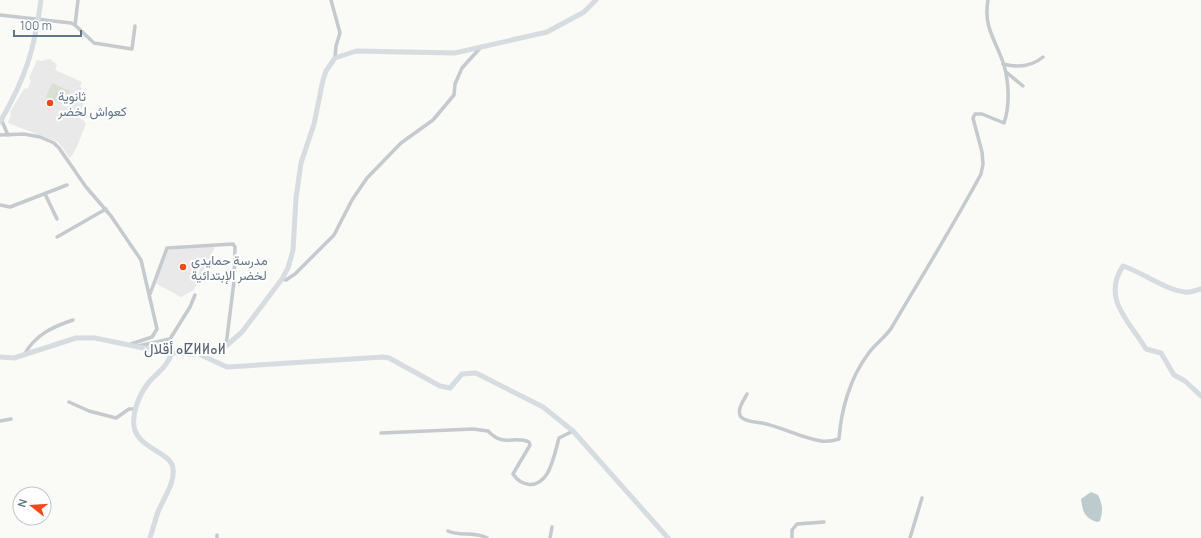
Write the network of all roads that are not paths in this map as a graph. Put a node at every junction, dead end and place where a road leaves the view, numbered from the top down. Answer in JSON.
{"nodes":[{"id":1,"x":41,"y":0,"type":"edge"},
{"id":2,"x":78,"y":0,"type":"edge"},
{"id":3,"x":330,"y":0,"type":"edge"},
{"id":4,"x":596,"y":0,"type":"edge"},
{"id":5,"x":988,"y":0,"type":"edge"},
{"id":6,"x":0,"y":15,"type":"edge"},
{"id":7,"x":38,"y":20,"type":"junction"},
{"id":8,"x":75,"y":25,"type":"junction"},
{"id":9,"x":135,"y":26,"type":"dead end"},
{"id":10,"x":482,"y":46,"type":"junction"},
{"id":11,"x":1043,"y":57,"type":"dead end"},
{"id":12,"x":335,"y":58,"type":"junction"},
{"id":13,"x":1003,"y":64,"type":"junction"},
{"id":14,"x":1006,"y":72,"type":"junction"},
{"id":15,"x":1023,"y":86,"type":"dead end"},
{"id":16,"x":1,"y":120,"type":"edge"},
{"id":17,"x":0,"y":135,"type":"edge"},
{"id":18,"x":8,"y":135,"type":"junction"},
{"id":19,"x":67,"y":185,"type":"dead end"},
{"id":20,"x":45,"y":194,"type":"junction"},
{"id":21,"x":0,"y":205,"type":"edge"},
{"id":22,"x":106,"y":209,"type":"junction"},
{"id":23,"x":56,"y":219,"type":"dead end"},
{"id":24,"x":57,"y":237,"type":"dead end"},
{"id":25,"x":282,"y":279,"type":"junction"},
{"id":26,"x":1201,"y":289,"type":"edge"},
{"id":27,"x":150,"y":294,"type":"junction"},
{"id":28,"x":195,"y":295,"type":"dead end"},
{"id":29,"x":73,"y":320,"type":"dead end"},
{"id":30,"x":131,"y":344,"type":"junction"},
{"id":31,"x":138,"y":346,"type":"junction"},
{"id":32,"x":226,"y":346,"type":"junction"},
{"id":33,"x":172,"y":352,"type":"junction"},
{"id":34,"x":198,"y":353,"type":"junction"},
{"id":35,"x":24,"y":355,"type":"junction"},
{"id":36,"x":0,"y":357,"type":"edge"},
{"id":37,"x":747,"y":394,"type":"dead end"},
{"id":38,"x":1201,"y":396,"type":"edge"},
{"id":39,"x":69,"y":402,"type":"dead end"},
{"id":40,"x":136,"y":409,"type":"junction"},
{"id":41,"x":11,"y":419,"type":"dead end"},
{"id":42,"x":0,"y":421,"type":"edge"},
{"id":43,"x":573,"y":430,"type":"junction"},
{"id":44,"x":380,"y":433,"type":"dead end"},
{"id":45,"x":922,"y":498,"type":"dead end"},
{"id":46,"x":824,"y":522,"type":"dead end"},
{"id":47,"x":552,"y":527,"type":"dead end"},
{"id":48,"x":448,"y":531,"type":"dead end"},
{"id":49,"x":150,"y":538,"type":"edge"},
{"id":50,"x":487,"y":538,"type":"edge"},
{"id":51,"x":550,"y":538,"type":"edge"},
{"id":52,"x":668,"y":538,"type":"edge"},
{"id":53,"x":792,"y":538,"type":"edge"},
{"id":54,"x":910,"y":538,"type":"edge"}],
"edges":[{"from":1,"to":7,"type":"street"},
{"from":2,"to":8,"type":"street"},
{"from":3,"to":12,"type":"street"},
{"from":4,"to":10,"type":"street"},
{"from":5,"to":13,"type":"street"},
{"from":6,"to":7,"type":"street"},
{"from":7,"to":8,"type":"street"},
{"from":7,"to":16,"type":"street"},
{"from":8,"to":9,"type":"street"},
{"from":10,"to":12,"type":"street"},
{"from":10,"to":25,"type":"street"},
{"from":11,"to":13,"type":"street"},
{"from":12,"to":25,"type":"street"},
{"from":13,"to":14,"type":"street"},
{"from":14,"to":15,"type":"street"},
{"from":14,"to":37,"type":"street"},
{"from":16,"to":18,"type":"street"},
{"from":17,"to":18,"type":"street"},
{"from":18,"to":22,"type":"street"},
{"from":19,"to":20,"type":"street"},
{"from":20,"to":21,"type":"street"},
{"from":20,"to":23,"type":"street"},
{"from":22,"to":24,"type":"street"},
{"from":22,"to":27,"type":"street"},
{"from":25,"to":32,"type":"street"},
{"from":26,"to":38,"type":"street"},
{"from":27,"to":30,"type":"street"},
{"from":27,"to":32,"type":"street"},
{"from":28,"to":31,"type":"street"},
{"from":29,"to":35,"type":"street"},
{"from":30,"to":31,"type":"street"},
{"from":30,"to":35,"type":"street"},
{"from":31,"to":33,"type":"street"},
{"from":32,"to":34,"type":"street"},
{"from":33,"to":34,"type":"street"},
{"from":33,"to":40,"type":"street"},
{"from":34,"to":43,"type":"street"},
{"from":35,"to":36,"type":"street"},
{"from":39,"to":40,"type":"street"},
{"from":40,"to":49,"type":"street"},
{"from":41,"to":42,"type":"street"},
{"from":43,"to":44,"type":"street"},
{"from":43,"to":52,"type":"street"},
{"from":45,"to":54,"type":"street"},
{"from":46,"to":53,"type":"street"},
{"from":47,"to":51,"type":"street"},
{"from":48,"to":50,"type":"street"}]}
